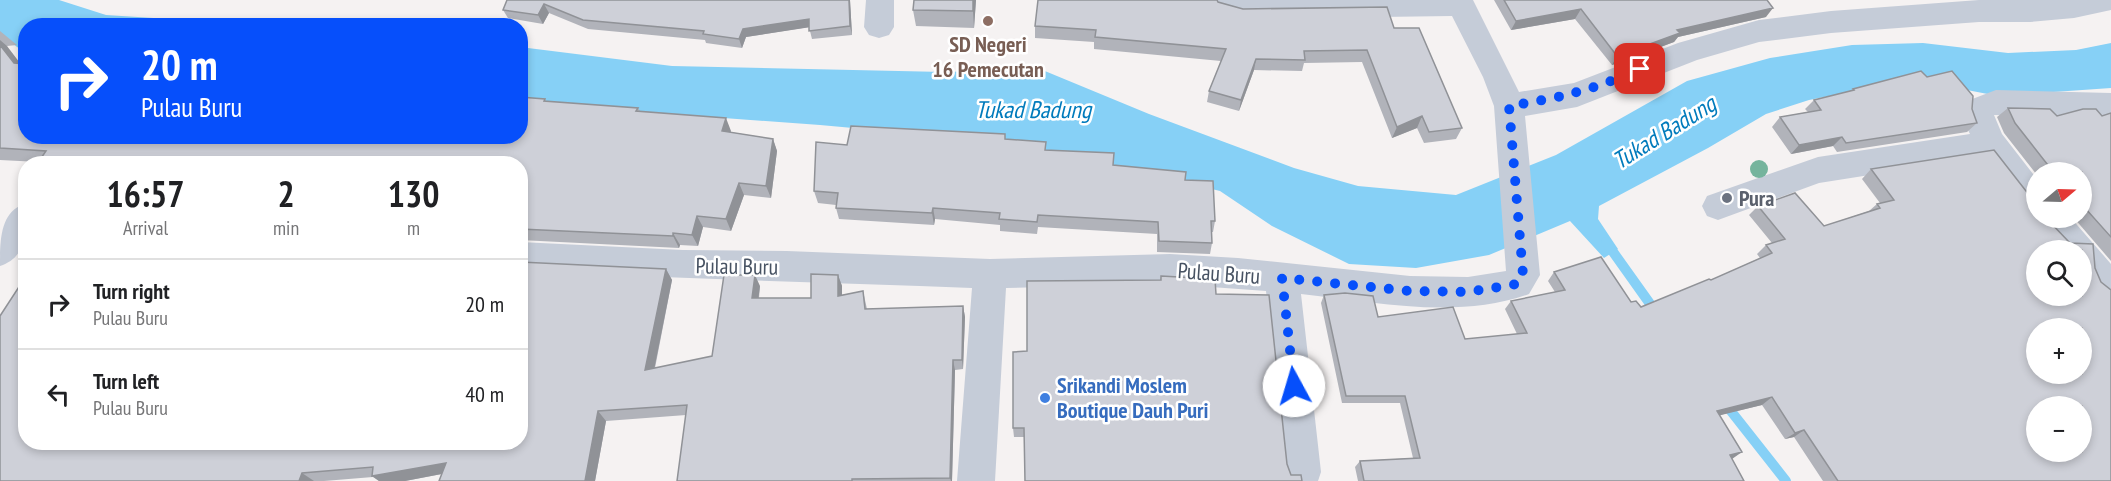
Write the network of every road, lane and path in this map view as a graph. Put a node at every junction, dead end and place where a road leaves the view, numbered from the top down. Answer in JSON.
{"nodes":[{"id":1,"x":1221,"y":0,"type":"edge"},
{"id":2,"x":2107,"y":0,"type":"edge"},
{"id":3,"x":1460,"y":3,"type":"edge"},
{"id":4,"x":1863,"y":10,"type":"edge"},
{"id":5,"x":2110,"y":106,"type":"edge"},
{"id":6,"x":1511,"y":117,"type":"junction"},
{"id":7,"x":1992,"y":143,"type":"junction"},
{"id":8,"x":2026,"y":188,"type":"edge"},
{"id":9,"x":1718,"y":206,"type":"dead end"},
{"id":10,"x":15,"y":219,"type":"edge"},
{"id":11,"x":2060,"y":228,"type":"edge"},
{"id":12,"x":2070,"y":240,"type":"edge"},
{"id":13,"x":0,"y":252,"type":"edge"},
{"id":14,"x":528,"y":256,"type":"edge"},
{"id":15,"x":2092,"y":266,"type":"edge"},
{"id":16,"x":990,"y":274,"type":"junction"},
{"id":17,"x":1282,"y":278,"type":"junction"},
{"id":18,"x":2111,"y":288,"type":"edge"},
{"id":19,"x":1303,"y":472,"type":"dead end"},
{"id":20,"x":976,"y":481,"type":"edge"}],
"edges":[{"from":1,"to":3,"type":"street"},
{"from":2,"to":4,"type":"street"},
{"from":3,"to":6,"type":"street","name":"Pulau Buru"},
{"from":4,"to":6,"type":"street"},
{"from":5,"to":7,"type":"street"},
{"from":6,"to":17,"type":"street","name":"Pulau Buru"},
{"from":7,"to":8,"type":"street"},
{"from":7,"to":9,"type":"street"},
{"from":10,"to":13,"type":"street"},
{"from":11,"to":12,"type":"street"},
{"from":14,"to":16,"type":"street","name":"Pulau Buru"},
{"from":15,"to":18,"type":"street"},
{"from":16,"to":17,"type":"street","name":"Pulau Buru"},
{"from":16,"to":20,"type":"street"},
{"from":17,"to":19,"type":"street"}]}
